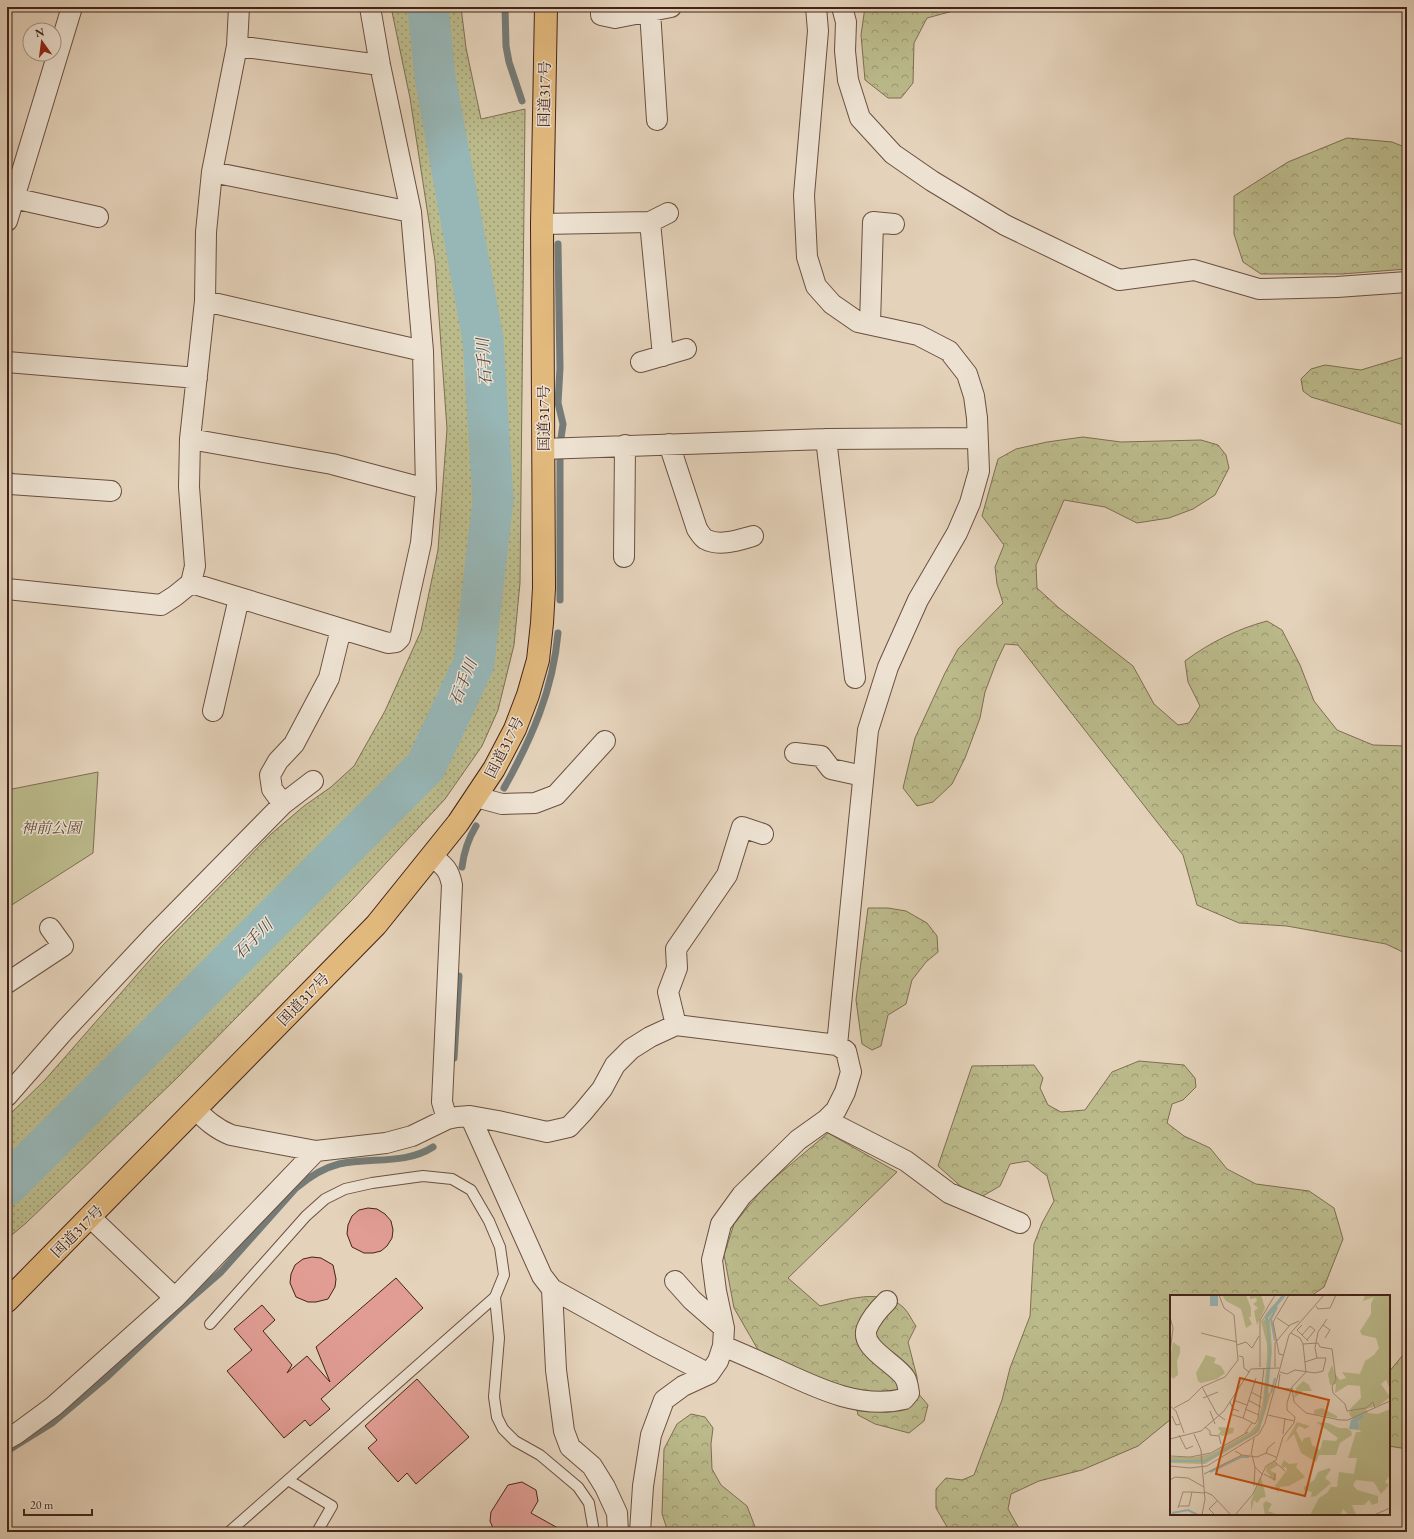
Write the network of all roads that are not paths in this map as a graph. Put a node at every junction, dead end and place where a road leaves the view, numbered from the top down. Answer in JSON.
{"nodes":[{"id":1,"x":72,"y":7,"type":"edge"},
{"id":2,"x":239,"y":7,"type":"edge"},
{"id":3,"x":370,"y":7,"type":"edge"},
{"id":4,"x":546,"y":7,"type":"edge"},
{"id":5,"x":601,"y":7,"type":"edge"},
{"id":6,"x":671,"y":7,"type":"edge"},
{"id":7,"x":816,"y":7,"type":"edge"},
{"id":8,"x":842,"y":7,"type":"edge"},
{"id":9,"x":650,"y":11,"type":"junction"},
{"id":10,"x":237,"y":46,"type":"junction"},
{"id":11,"x":380,"y":65,"type":"junction"},
{"id":12,"x":657,"y":120,"type":"dead end"},
{"id":13,"x":212,"y":172,"type":"junction"},
{"id":14,"x":13,"y":198,"type":"junction"},
{"id":15,"x":411,"y":212,"type":"junction"},
{"id":16,"x":668,"y":213,"type":"dead end"},
{"id":17,"x":98,"y":217,"type":"dead end"},
{"id":18,"x":7,"y":221,"type":"edge"},
{"id":19,"x":650,"y":222,"type":"junction"},
{"id":20,"x":542,"y":224,"type":"junction"},
{"id":21,"x":894,"y":224,"type":"dead end"},
{"id":22,"x":1407,"y":282,"type":"edge"},
{"id":23,"x":205,"y":301,"type":"junction"},
{"id":24,"x":870,"y":324,"type":"junction"},
{"id":25,"x":686,"y":349,"type":"dead end"},
{"id":26,"x":423,"y":351,"type":"junction"},
{"id":27,"x":662,"y":356,"type":"junction"},
{"id":28,"x":7,"y":362,"type":"edge"},
{"id":29,"x":641,"y":362,"type":"dead end"},
{"id":30,"x":197,"y":378,"type":"junction"},
{"id":31,"x":977,"y":438,"type":"junction"},
{"id":32,"x":190,"y":439,"type":"junction"},
{"id":33,"x":826,"y":439,"type":"junction"},
{"id":34,"x":669,"y":444,"type":"junction"},
{"id":35,"x":625,"y":445,"type":"junction"},
{"id":36,"x":543,"y":449,"type":"junction"},
{"id":37,"x":7,"y":482,"type":"edge"},
{"id":38,"x":426,"y":489,"type":"junction"},
{"id":39,"x":111,"y":491,"type":"dead end"},
{"id":40,"x":753,"y":536,"type":"dead end"},
{"id":41,"x":624,"y":557,"type":"dead end"},
{"id":42,"x":191,"y":583,"type":"junction"},
{"id":43,"x":7,"y":589,"type":"edge"},
{"id":44,"x":240,"y":598,"type":"junction"},
{"id":45,"x":341,"y":629,"type":"junction"},
{"id":46,"x":854,"y":678,"type":"dead end"},
{"id":47,"x":213,"y":711,"type":"dead end"},
{"id":48,"x":605,"y":741,"type":"dead end"},
{"id":49,"x":795,"y":753,"type":"dead end"},
{"id":50,"x":864,"y":776,"type":"junction"},
{"id":51,"x":313,"y":781,"type":"dead end"},
{"id":52,"x":476,"y":797,"type":"junction"},
{"id":53,"x":283,"y":804,"type":"junction"},
{"id":54,"x":764,"y":834,"type":"dead end"},
{"id":55,"x":432,"y":856,"type":"junction"},
{"id":56,"x":50,"y":928,"type":"dead end"},
{"id":57,"x":7,"y":983,"type":"edge"},
{"id":58,"x":676,"y":1025,"type":"junction"},
{"id":59,"x":838,"y":1045,"type":"junction"},
{"id":60,"x":7,"y":1096,"type":"edge"},
{"id":61,"x":195,"y":1109,"type":"junction"},
{"id":62,"x":470,"y":1116,"type":"junction"},
{"id":63,"x":447,"y":1119,"type":"junction"},
{"id":64,"x":826,"y":1120,"type":"junction"},
{"id":65,"x":316,"y":1151,"type":"junction"},
{"id":66,"x":90,"y":1217,"type":"junction"},
{"id":67,"x":1020,"y":1223,"type":"dead end"},
{"id":68,"x":675,"y":1281,"type":"dead end"},
{"id":69,"x":552,"y":1289,"type":"junction"},
{"id":70,"x":495,"y":1297,"type":"junction"},
{"id":71,"x":175,"y":1298,"type":"junction"},
{"id":72,"x":887,"y":1300,"type":"dead end"},
{"id":73,"x":7,"y":1301,"type":"edge"},
{"id":74,"x":210,"y":1324,"type":"dead end"},
{"id":75,"x":723,"y":1337,"type":"junction"},
{"id":76,"x":709,"y":1374,"type":"junction"},
{"id":77,"x":7,"y":1439,"type":"edge"},
{"id":78,"x":288,"y":1480,"type":"junction"},
{"id":79,"x":229,"y":1532,"type":"edge"},
{"id":80,"x":317,"y":1532,"type":"edge"},
{"id":81,"x":594,"y":1532,"type":"edge"},
{"id":82,"x":618,"y":1532,"type":"edge"},
{"id":83,"x":640,"y":1532,"type":"edge"}],
"edges":[{"from":1,"to":14,"type":"street"},
{"from":2,"to":10,"type":"street"},
{"from":3,"to":11,"type":"street"},
{"from":4,"to":20,"type":"highway","name":"国道317号"},
{"from":5,"to":9,"type":"street"},
{"from":6,"to":9,"type":"street"},
{"from":7,"to":24,"type":"street"},
{"from":8,"to":22,"type":"street"},
{"from":9,"to":12,"type":"street"},
{"from":10,"to":11,"type":"street"},
{"from":10,"to":13,"type":"street"},
{"from":11,"to":15,"type":"street"},
{"from":13,"to":15,"type":"street"},
{"from":13,"to":23,"type":"street"},
{"from":14,"to":17,"type":"street"},
{"from":14,"to":18,"type":"street"},
{"from":15,"to":26,"type":"street"},
{"from":16,"to":19,"type":"street"},
{"from":19,"to":20,"type":"street"},
{"from":19,"to":27,"type":"street"},
{"from":20,"to":36,"type":"highway","name":"国道317号"},
{"from":21,"to":24,"type":"street"},
{"from":23,"to":26,"type":"street"},
{"from":23,"to":30,"type":"street"},
{"from":24,"to":31,"type":"street"},
{"from":25,"to":27,"type":"street"},
{"from":26,"to":38,"type":"street"},
{"from":27,"to":29,"type":"street"},
{"from":28,"to":30,"type":"street"},
{"from":30,"to":32,"type":"street"},
{"from":31,"to":33,"type":"street"},
{"from":31,"to":50,"type":"street"},
{"from":32,"to":38,"type":"street"},
{"from":32,"to":42,"type":"street"},
{"from":33,"to":34,"type":"street"},
{"from":33,"to":46,"type":"street"},
{"from":34,"to":35,"type":"street"},
{"from":34,"to":40,"type":"street"},
{"from":35,"to":36,"type":"street"},
{"from":35,"to":41,"type":"street"},
{"from":36,"to":52,"type":"highway","name":"国道317号"},
{"from":37,"to":39,"type":"street"},
{"from":38,"to":45,"type":"street"},
{"from":42,"to":43,"type":"street"},
{"from":42,"to":44,"type":"street"},
{"from":44,"to":45,"type":"street"},
{"from":44,"to":47,"type":"street"},
{"from":45,"to":53,"type":"street"},
{"from":48,"to":52,"type":"street"},
{"from":49,"to":50,"type":"street"},
{"from":50,"to":59,"type":"street"},
{"from":51,"to":53,"type":"street"},
{"from":52,"to":55,"type":"highway","name":"国道317号"},
{"from":53,"to":60,"type":"street"},
{"from":54,"to":58,"type":"street"},
{"from":55,"to":61,"type":"highway","name":"国道317号"},
{"from":55,"to":63,"type":"street"},
{"from":56,"to":57,"type":"street"},
{"from":58,"to":59,"type":"street"},
{"from":58,"to":62,"type":"street"},
{"from":59,"to":64,"type":"street"},
{"from":61,"to":65,"type":"street"},
{"from":61,"to":66,"type":"highway","name":"国道317号"},
{"from":62,"to":63,"type":"street"},
{"from":62,"to":69,"type":"street"},
{"from":63,"to":65,"type":"street"},
{"from":64,"to":67,"type":"street"},
{"from":64,"to":75,"type":"street"},
{"from":65,"to":71,"type":"street"},
{"from":66,"to":71,"type":"street"},
{"from":66,"to":73,"type":"highway","name":"国道317号"},
{"from":68,"to":75,"type":"street"},
{"from":69,"to":76,"type":"street"},
{"from":69,"to":82,"type":"street"},
{"from":70,"to":74,"type":"lane"},
{"from":70,"to":78,"type":"lane"},
{"from":70,"to":81,"type":"lane"},
{"from":71,"to":77,"type":"street"},
{"from":72,"to":75,"type":"street"},
{"from":75,"to":76,"type":"street"},
{"from":76,"to":83,"type":"street"},
{"from":78,"to":79,"type":"lane"},
{"from":78,"to":80,"type":"lane"}]}
